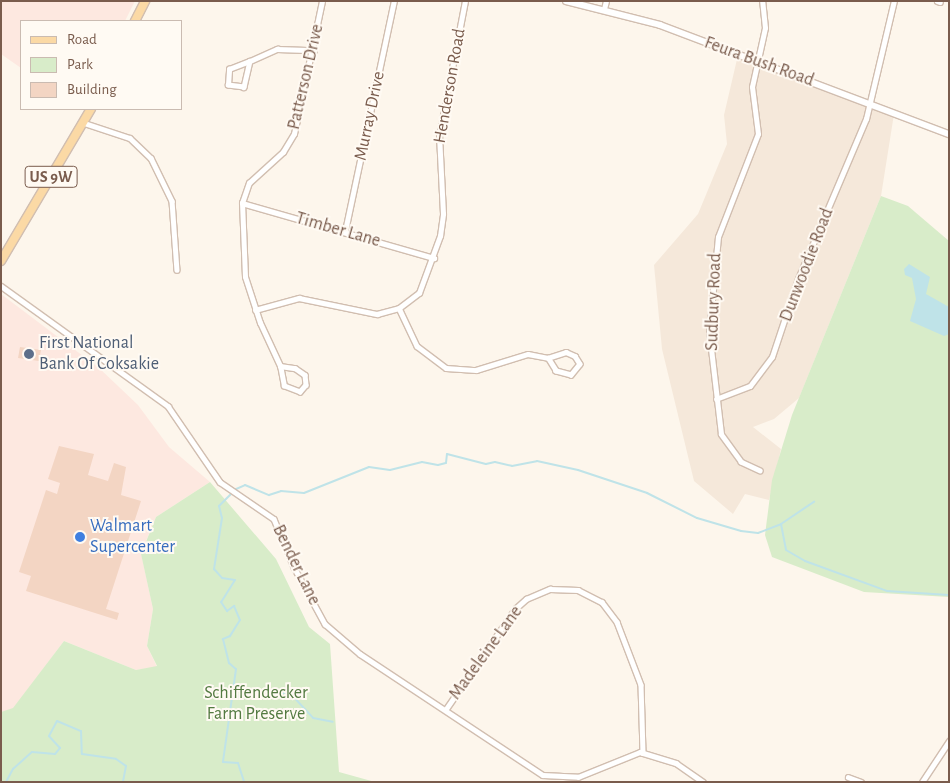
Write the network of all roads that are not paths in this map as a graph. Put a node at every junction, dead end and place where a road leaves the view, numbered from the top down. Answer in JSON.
{"nodes":[{"id":1,"x":145,"y":1,"type":"edge"},
{"id":2,"x":322,"y":1,"type":"edge"},
{"id":3,"x":394,"y":1,"type":"edge"},
{"id":4,"x":465,"y":1,"type":"edge"},
{"id":5,"x":566,"y":1,"type":"edge"},
{"id":6,"x":606,"y":1,"type":"edge"},
{"id":7,"x":762,"y":1,"type":"edge"},
{"id":8,"x":894,"y":1,"type":"edge"},
{"id":9,"x":604,"y":9,"type":"junction"},
{"id":10,"x":136,"y":20,"type":"edge"},
{"id":11,"x":314,"y":50,"type":"junction"},
{"id":12,"x":250,"y":61,"type":"junction"},
{"id":13,"x":757,"y":63,"type":"junction"},
{"id":14,"x":871,"y":104,"type":"junction"},
{"id":15,"x":90,"y":110,"type":"edge"},
{"id":16,"x":84,"y":123,"type":"junction"},
{"id":17,"x":949,"y":134,"type":"edge"},
{"id":18,"x":242,"y":203,"type":"junction"},
{"id":19,"x":345,"y":231,"type":"junction"},
{"id":20,"x":434,"y":258,"type":"junction"},
{"id":21,"x":1,"y":261,"type":"edge"},
{"id":22,"x":177,"y":270,"type":"dead end"},
{"id":23,"x":1,"y":286,"type":"edge"},
{"id":24,"x":399,"y":308,"type":"junction"},
{"id":25,"x":256,"y":310,"type":"junction"},
{"id":26,"x":548,"y":358,"type":"junction"},
{"id":27,"x":280,"y":366,"type":"junction"},
{"id":28,"x":716,"y":398,"type":"junction"},
{"id":29,"x":760,"y":471,"type":"dead end"},
{"id":30,"x":446,"y":709,"type":"junction"},
{"id":31,"x":949,"y":741,"type":"edge"},
{"id":32,"x":643,"y":753,"type":"junction"},
{"id":33,"x":848,"y":777,"type":"dead end"},
{"id":34,"x":703,"y":782,"type":"edge"},
{"id":35,"x":861,"y":782,"type":"edge"},
{"id":36,"x":922,"y":782,"type":"edge"}],
"edges":[{"from":1,"to":10,"type":"main road"},
{"from":2,"to":11,"type":"street","name":"Patterson Drive"},
{"from":3,"to":19,"type":"street","name":"Murray Drive"},
{"from":4,"to":20,"type":"street","name":"Henderson Road"},
{"from":5,"to":9,"type":"main road","name":"Feura Bush Road"},
{"from":6,"to":9,"type":"street"},
{"from":7,"to":13,"type":"street","name":"Sudbury Road"},
{"from":8,"to":14,"type":"street","name":"Dunwoodie Road"},
{"from":9,"to":13,"type":"main road","name":"Feura Bush Road"},
{"from":11,"to":12,"type":"street"},
{"from":11,"to":18,"type":"street","name":"Patterson Drive"},
{"from":12,"to":12,"type":"street"},
{"from":13,"to":14,"type":"main road","name":"Feura Bush Road"},
{"from":13,"to":28,"type":"street","name":"Sudbury Road"},
{"from":14,"to":17,"type":"main road","name":"Feura Bush Road"},
{"from":14,"to":28,"type":"street","name":"Dunwoodie Road"},
{"from":15,"to":16,"type":"main road","number":"US 9W"},
{"from":16,"to":21,"type":"main road","number":"US 9W"},
{"from":16,"to":22,"type":"street"},
{"from":18,"to":19,"type":"street","name":"Timber Lane"},
{"from":18,"to":25,"type":"street","name":"Patterson Drive"},
{"from":19,"to":20,"type":"street","name":"Timber Lane"},
{"from":20,"to":24,"type":"street","name":"Henderson Road"},
{"from":23,"to":30,"type":"street","name":"Bender Lane"},
{"from":24,"to":25,"type":"street","name":"Henderson Road"},
{"from":24,"to":26,"type":"street"},
{"from":25,"to":27,"type":"street","name":"Patterson Drive"},
{"from":26,"to":26,"type":"street"},
{"from":27,"to":27,"type":"street","name":"Patterson Drive"},
{"from":28,"to":29,"type":"street","name":"Sudbury Road"},
{"from":30,"to":32,"type":"street","name":"Bender Lane"},
{"from":30,"to":32,"type":"street","name":"Madeleine Lane"},
{"from":31,"to":36,"type":"street"},
{"from":32,"to":34,"type":"street"},
{"from":33,"to":35,"type":"street"}]}
